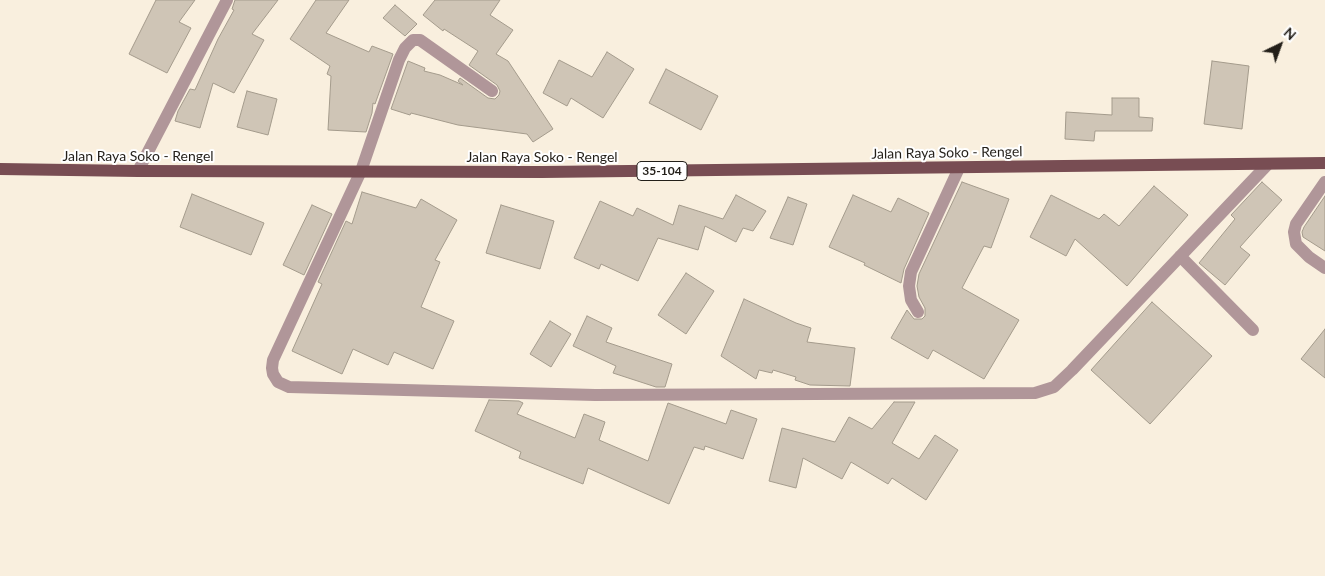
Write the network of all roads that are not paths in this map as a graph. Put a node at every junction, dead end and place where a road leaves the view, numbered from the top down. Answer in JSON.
{"nodes":[{"id":1,"x":227,"y":0,"type":"edge"},
{"id":2,"x":492,"y":91,"type":"dead end"},
{"id":3,"x":1325,"y":163,"type":"edge"},
{"id":4,"x":1268,"y":164,"type":"junction"},
{"id":5,"x":959,"y":168,"type":"junction"},
{"id":6,"x":0,"y":169,"type":"edge"},
{"id":7,"x":138,"y":171,"type":"junction"},
{"id":8,"x":361,"y":171,"type":"junction"},
{"id":9,"x":1325,"y":182,"type":"edge"},
{"id":10,"x":1180,"y":256,"type":"junction"},
{"id":11,"x":1325,"y":268,"type":"edge"},
{"id":12,"x":918,"y":312,"type":"dead end"},
{"id":13,"x":1253,"y":330,"type":"dead end"}],
"edges":[{"from":1,"to":7,"type":"street"},
{"from":2,"to":8,"type":"street"},
{"from":3,"to":4,"type":"main road","name":"Jalan Raya Soko - Rengel","number":"35-104"},
{"from":4,"to":5,"type":"main road","name":"Jalan Raya Soko - Rengel","number":"35-104"},
{"from":4,"to":10,"type":"street"},
{"from":5,"to":8,"type":"main road","name":"Jalan Raya Soko - Rengel","number":"35-104"},
{"from":5,"to":12,"type":"street"},
{"from":6,"to":7,"type":"main road","name":"Jalan Raya Soko - Rengel","number":"35-104"},
{"from":7,"to":8,"type":"main road","name":"Jalan Raya Soko - Rengel","number":"35-104"},
{"from":8,"to":10,"type":"street"},
{"from":9,"to":11,"type":"street"},
{"from":10,"to":13,"type":"street"}]}
